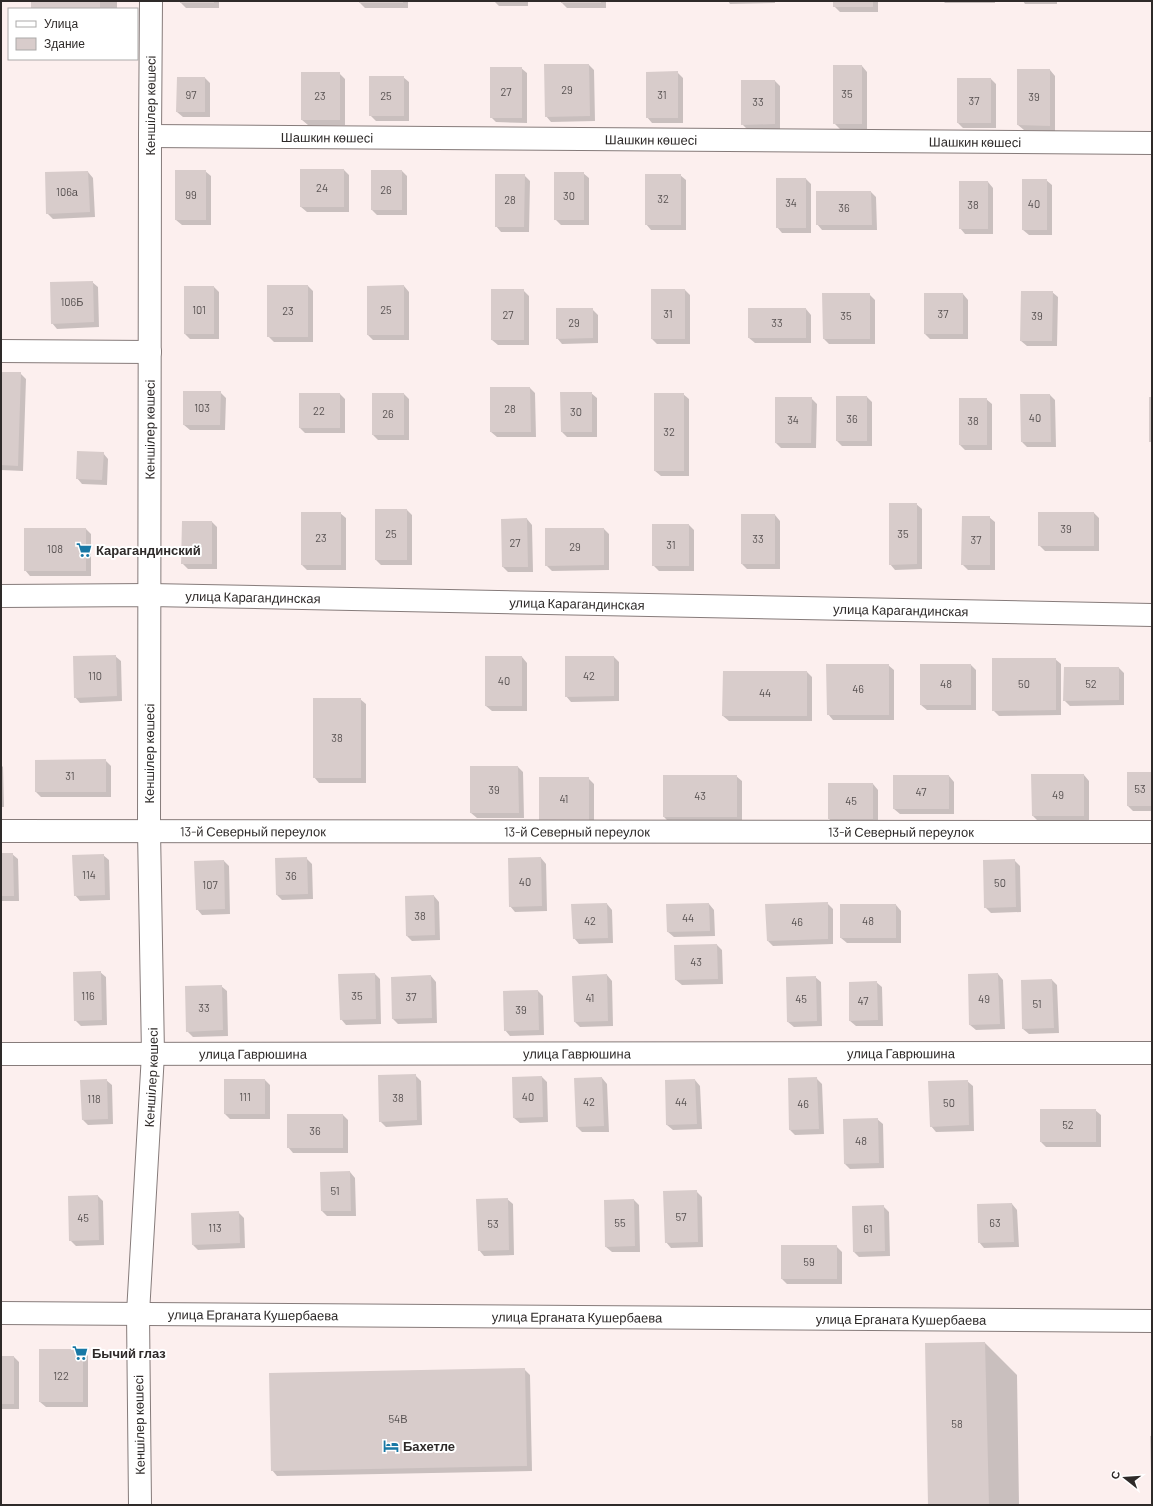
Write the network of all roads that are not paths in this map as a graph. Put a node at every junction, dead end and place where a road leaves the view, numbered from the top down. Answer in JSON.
{"nodes":[{"id":1,"x":151,"y":1,"type":"edge"},
{"id":2,"x":150,"y":136,"type":"junction"},
{"id":3,"x":1152,"y":143,"type":"edge"},
{"id":4,"x":1,"y":351,"type":"edge"},
{"id":5,"x":150,"y":352,"type":"junction"},
{"id":6,"x":150,"y":595,"type":"junction"},
{"id":7,"x":1,"y":596,"type":"edge"},
{"id":8,"x":1152,"y":615,"type":"edge"},
{"id":9,"x":1,"y":831,"type":"edge"},
{"id":10,"x":149,"y":831,"type":"junction"},
{"id":11,"x":1152,"y":832,"type":"edge"},
{"id":12,"x":1152,"y":1053,"type":"edge"},
{"id":13,"x":1,"y":1054,"type":"edge"},
{"id":14,"x":153,"y":1054,"type":"junction"},
{"id":15,"x":1,"y":1313,"type":"edge"},
{"id":16,"x":138,"y":1313,"type":"junction"},
{"id":17,"x":1152,"y":1321,"type":"edge"},
{"id":18,"x":140,"y":1505,"type":"edge"}],
"edges":[{"from":1,"to":2,"type":"street","name":"Кеншілер көшесі"},
{"from":2,"to":3,"type":"street","name":"Шашкин көшесі"},
{"from":2,"to":5,"type":"street","name":"Кеншілер көшесі"},
{"from":4,"to":5,"type":"street"},
{"from":5,"to":6,"type":"street","name":"Кеншілер көшесі"},
{"from":6,"to":7,"type":"street","name":"улица Карагандинская"},
{"from":6,"to":8,"type":"street","name":"улица Карагандинская"},
{"from":6,"to":10,"type":"street","name":"Кеншілер көшесі"},
{"from":9,"to":10,"type":"street","name":"13-й Северный переулок"},
{"from":10,"to":11,"type":"street","name":"13-й Северный переулок"},
{"from":10,"to":14,"type":"street","name":"Кеншілер көшесі"},
{"from":12,"to":14,"type":"street","name":"улица Гаврюшина"},
{"from":13,"to":14,"type":"street","name":"улица Гаврюшина"},
{"from":14,"to":16,"type":"street","name":"Кеншілер көшесі"},
{"from":15,"to":16,"type":"street","name":"улица Ерганата Кушербаева"},
{"from":16,"to":17,"type":"street","name":"улица Ерганата Кушербаева"},
{"from":16,"to":18,"type":"street","name":"Кеншілер көшесі"}]}
